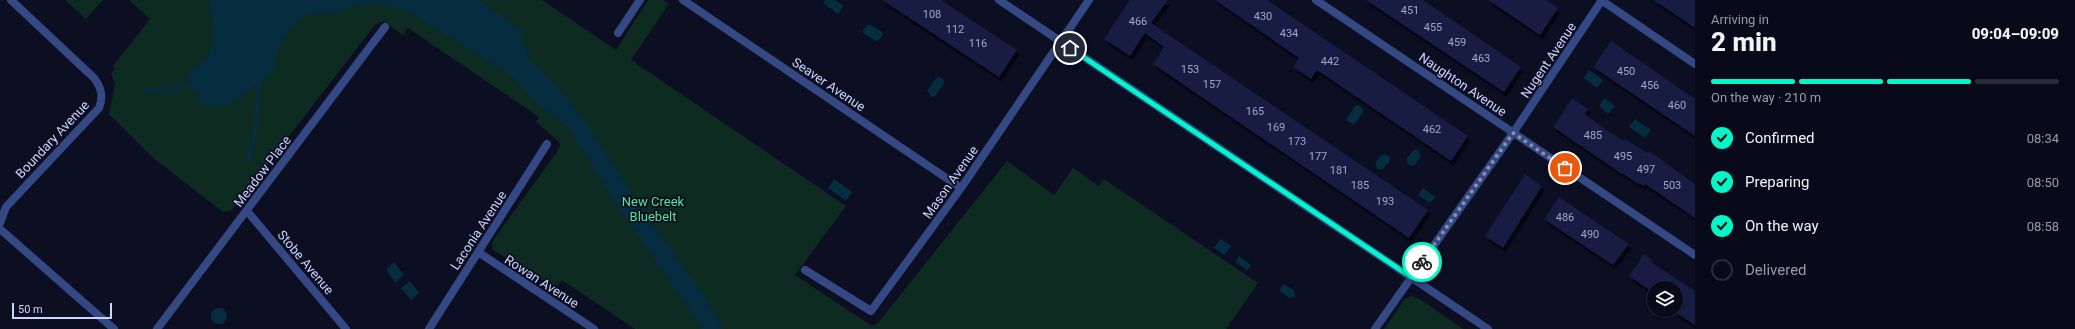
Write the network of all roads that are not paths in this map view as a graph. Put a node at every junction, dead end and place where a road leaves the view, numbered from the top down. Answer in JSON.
{"nodes":[{"id":1,"x":11,"y":0,"type":"edge"},
{"id":2,"x":640,"y":0,"type":"edge"},
{"id":3,"x":683,"y":0,"type":"edge"},
{"id":4,"x":999,"y":0,"type":"edge"},
{"id":5,"x":1089,"y":0,"type":"edge"},
{"id":6,"x":1316,"y":0,"type":"edge"},
{"id":7,"x":1602,"y":0,"type":"edge"},
{"id":8,"x":385,"y":27,"type":"dead end"},
{"id":9,"x":618,"y":33,"type":"dead end"},
{"id":10,"x":1061,"y":42,"type":"junction"},
{"id":11,"x":1695,"y":64,"type":"edge"},
{"id":12,"x":1513,"y":133,"type":"junction"},
{"id":13,"x":547,"y":144,"type":"dead end"},
{"id":14,"x":961,"y":188,"type":"junction"},
{"id":15,"x":247,"y":211,"type":"junction"},
{"id":16,"x":0,"y":222,"type":"edge"},
{"id":17,"x":0,"y":229,"type":"edge"},
{"id":18,"x":478,"y":252,"type":"junction"},
{"id":19,"x":1695,"y":256,"type":"edge"},
{"id":20,"x":805,"y":270,"type":"dead end"},
{"id":21,"x":1411,"y":277,"type":"junction"},
{"id":22,"x":110,"y":328,"type":"edge"},
{"id":23,"x":157,"y":329,"type":"edge"},
{"id":24,"x":346,"y":329,"type":"edge"},
{"id":25,"x":428,"y":329,"type":"edge"},
{"id":26,"x":594,"y":329,"type":"edge"},
{"id":27,"x":1375,"y":329,"type":"edge"},
{"id":28,"x":1488,"y":329,"type":"edge"}],
"edges":[{"from":1,"to":16,"type":"street","name":"Boundary Avenue"},
{"from":2,"to":9,"type":"street"},
{"from":3,"to":14,"type":"street","name":"Seaver Avenue"},
{"from":4,"to":10,"type":"street"},
{"from":5,"to":10,"type":"street","name":"Mason Avenue"},
{"from":6,"to":12,"type":"street","name":"Naughton Avenue"},
{"from":7,"to":11,"type":"street"},
{"from":7,"to":12,"type":"street","name":"Nugent Avenue"},
{"from":8,"to":15,"type":"street","name":"Meadow Place"},
{"from":10,"to":14,"type":"street","name":"Mason Avenue"},
{"from":10,"to":21,"type":"street"},
{"from":12,"to":19,"type":"street","name":"Naughton Avenue"},
{"from":12,"to":21,"type":"street","name":"Nugent Avenue"},
{"from":13,"to":18,"type":"street","name":"Laconia Avenue"},
{"from":14,"to":20,"type":"street","name":"Mason Avenue"},
{"from":15,"to":23,"type":"street","name":"Meadow Place"},
{"from":15,"to":24,"type":"street","name":"Stobe Avenue"},
{"from":17,"to":22,"type":"street"},
{"from":18,"to":25,"type":"street","name":"Laconia Avenue"},
{"from":18,"to":26,"type":"street","name":"Rowan Avenue"},
{"from":21,"to":27,"type":"street","name":"Nugent Avenue"},
{"from":21,"to":28,"type":"street"}]}
